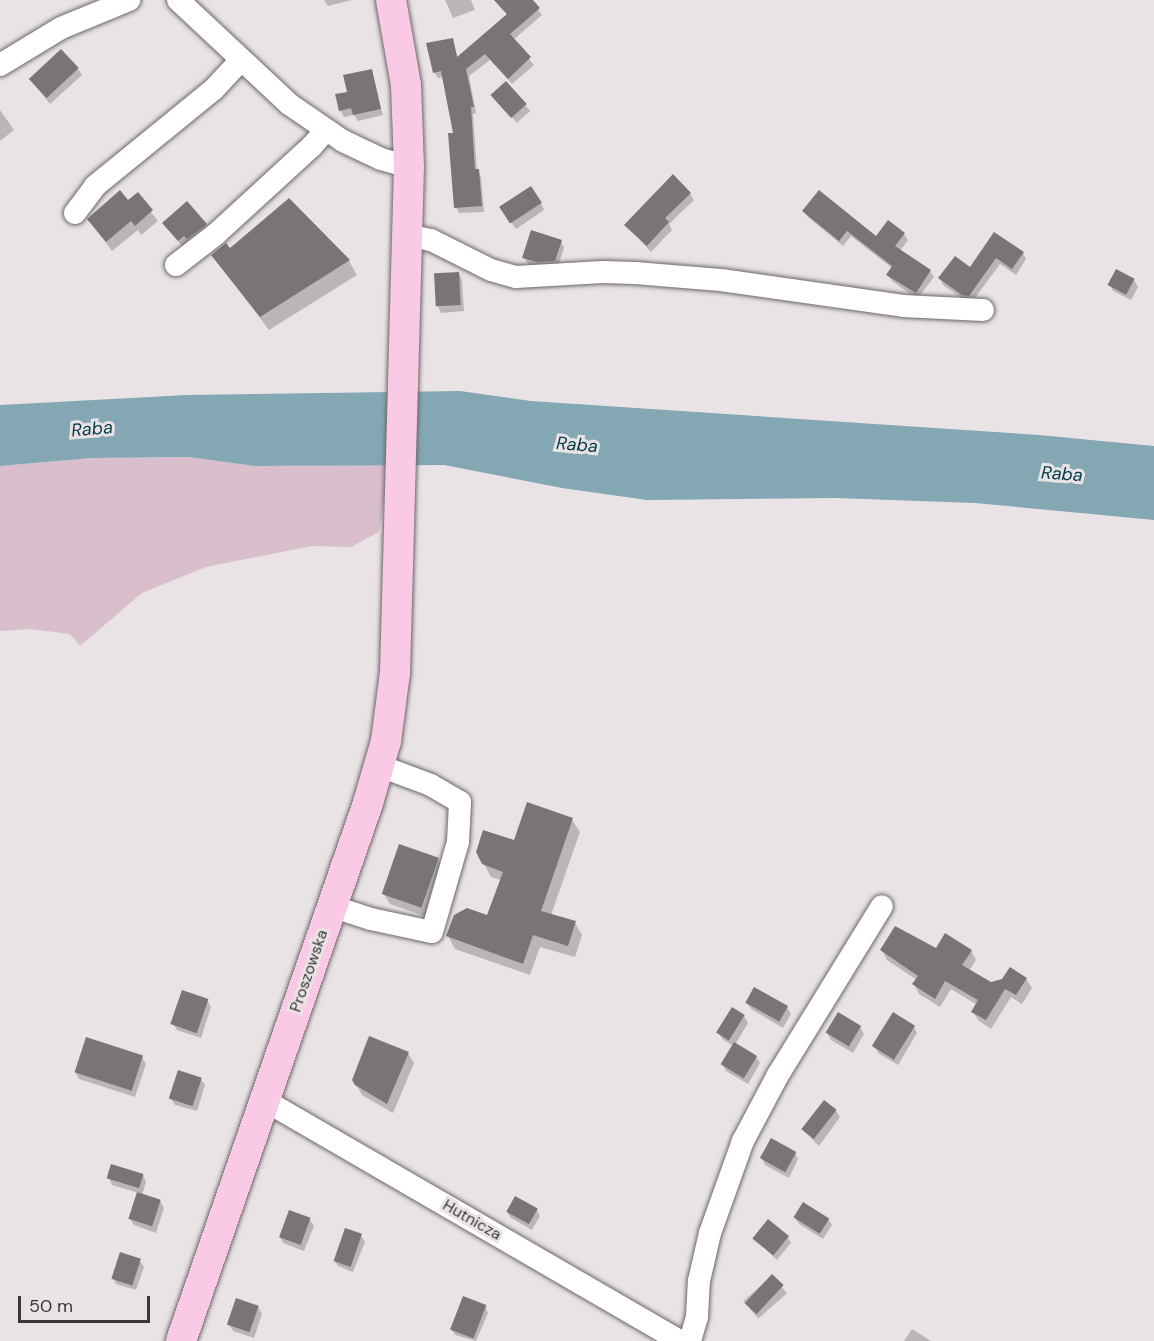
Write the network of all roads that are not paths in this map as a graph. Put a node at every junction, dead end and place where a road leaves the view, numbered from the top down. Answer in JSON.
{"nodes":[{"id":1,"x":129,"y":0,"type":"edge"},
{"id":2,"x":178,"y":0,"type":"edge"},
{"id":3,"x":391,"y":0,"type":"edge"},
{"id":4,"x":240,"y":61,"type":"junction"},
{"id":5,"x":0,"y":64,"type":"edge"},
{"id":6,"x":326,"y":130,"type":"junction"},
{"id":7,"x":409,"y":167,"type":"junction"},
{"id":8,"x":75,"y":213,"type":"dead end"},
{"id":9,"x":407,"y":236,"type":"junction"},
{"id":10,"x":176,"y":265,"type":"dead end"},
{"id":11,"x":983,"y":310,"type":"dead end"},
{"id":12,"x":380,"y":766,"type":"junction"},
{"id":13,"x":331,"y":906,"type":"junction"},
{"id":14,"x":882,"y":906,"type":"dead end"},
{"id":15,"x":264,"y":1100,"type":"junction"},
{"id":16,"x":181,"y":1341,"type":"edge"},
{"id":17,"x":679,"y":1341,"type":"edge"},
{"id":18,"x":690,"y":1341,"type":"edge"}],
"edges":[{"from":1,"to":5,"type":"street"},
{"from":2,"to":4,"type":"street"},
{"from":3,"to":7,"type":"main road","name":"Proszowska"},
{"from":4,"to":6,"type":"street"},
{"from":4,"to":8,"type":"street"},
{"from":6,"to":7,"type":"street"},
{"from":6,"to":10,"type":"street"},
{"from":7,"to":9,"type":"main road","name":"Proszowska"},
{"from":9,"to":11,"type":"street"},
{"from":9,"to":12,"type":"main road","name":"Proszowska"},
{"from":12,"to":13,"type":"main road","name":"Proszowska"},
{"from":12,"to":13,"type":"street"},
{"from":13,"to":15,"type":"main road","name":"Proszowska"},
{"from":14,"to":18,"type":"street"},
{"from":15,"to":16,"type":"main road","name":"Proszowska"},
{"from":15,"to":17,"type":"street","name":"Hutnicza"}]}
